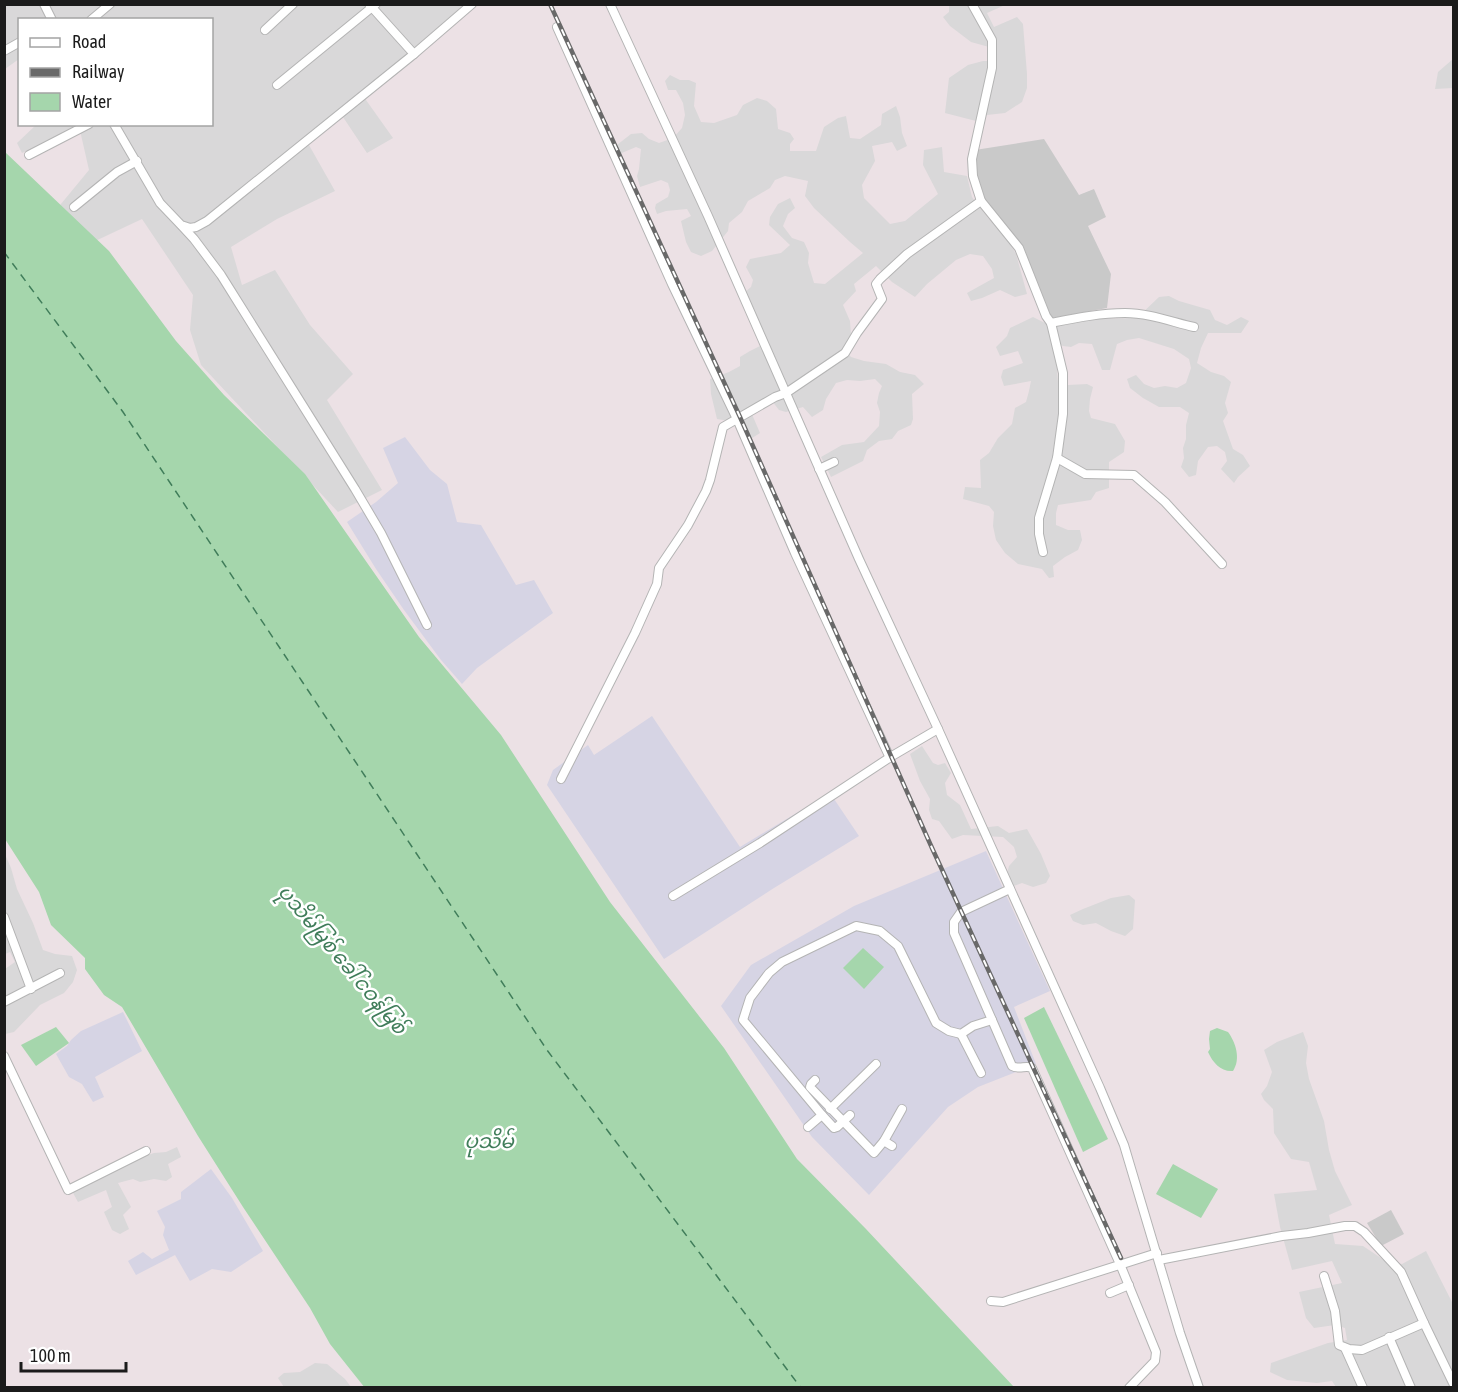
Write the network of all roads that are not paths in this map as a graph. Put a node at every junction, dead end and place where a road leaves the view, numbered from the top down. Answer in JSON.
{"nodes":[{"id":1,"x":44,"y":4,"type":"edge"},
{"id":2,"x":110,"y":4,"type":"edge"},
{"id":3,"x":294,"y":4,"type":"edge"},
{"id":4,"x":472,"y":4,"type":"edge"},
{"id":5,"x":610,"y":4,"type":"edge"},
{"id":6,"x":972,"y":4,"type":"edge"},
{"id":7,"x":372,"y":6,"type":"edge"},
{"id":8,"x":51,"y":18,"type":"edge"},
{"id":9,"x":94,"y":18,"type":"edge"},
{"id":10,"x":556,"y":27,"type":"dead end"},
{"id":11,"x":265,"y":30,"type":"dead end"},
{"id":12,"x":18,"y":43,"type":"edge"},
{"id":13,"x":4,"y":51,"type":"edge"},
{"id":14,"x":414,"y":54,"type":"junction"},
{"id":15,"x":277,"y":85,"type":"dead end"},
{"id":16,"x":85,"y":126,"type":"edge"},
{"id":17,"x":115,"y":126,"type":"edge"},
{"id":18,"x":29,"y":155,"type":"dead end"},
{"id":19,"x":137,"y":161,"type":"junction"},
{"id":20,"x":981,"y":201,"type":"junction"},
{"id":21,"x":74,"y":207,"type":"dead end"},
{"id":22,"x":182,"y":225,"type":"junction"},
{"id":23,"x":1051,"y":323,"type":"junction"},
{"id":24,"x":1194,"y":327,"type":"dead end"},
{"id":25,"x":786,"y":393,"type":"junction"},
{"id":26,"x":736,"y":419,"type":"junction"},
{"id":27,"x":1057,"y":458,"type":"junction"},
{"id":28,"x":834,"y":462,"type":"dead end"},
{"id":29,"x":819,"y":469,"type":"junction"},
{"id":30,"x":1043,"y":552,"type":"dead end"},
{"id":31,"x":1222,"y":564,"type":"dead end"},
{"id":32,"x":427,"y":625,"type":"dead end"},
{"id":33,"x":938,"y":729,"type":"junction"},
{"id":34,"x":890,"y":758,"type":"junction"},
{"id":35,"x":561,"y":779,"type":"dead end"},
{"id":36,"x":1010,"y":889,"type":"junction"},
{"id":37,"x":673,"y":896,"type":"dead end"},
{"id":38,"x":4,"y":917,"type":"edge"},
{"id":39,"x":60,"y":973,"type":"dead end"},
{"id":40,"x":31,"y":989,"type":"junction"},
{"id":41,"x":4,"y":1002,"type":"edge"},
{"id":42,"x":992,"y":1020,"type":"junction"},
{"id":43,"x":961,"y":1034,"type":"junction"},
{"id":44,"x":4,"y":1056,"type":"edge"},
{"id":45,"x":876,"y":1064,"type":"dead end"},
{"id":46,"x":981,"y":1073,"type":"dead end"},
{"id":47,"x":815,"y":1080,"type":"dead end"},
{"id":48,"x":830,"y":1109,"type":"junction"},
{"id":49,"x":903,"y":1109,"type":"dead end"},
{"id":50,"x":822,"y":1115,"type":"junction"},
{"id":51,"x":850,"y":1115,"type":"dead end"},
{"id":52,"x":843,"y":1122,"type":"junction"},
{"id":53,"x":808,"y":1127,"type":"dead end"},
{"id":54,"x":884,"y":1141,"type":"junction"},
{"id":55,"x":892,"y":1146,"type":"dead end"},
{"id":56,"x":146,"y":1151,"type":"dead end"},
{"id":57,"x":1158,"y":1256,"type":"junction"},
{"id":58,"x":1120,"y":1264,"type":"junction"},
{"id":59,"x":1324,"y":1276,"type":"dead end"},
{"id":60,"x":1129,"y":1285,"type":"junction"},
{"id":61,"x":1110,"y":1293,"type":"dead end"},
{"id":62,"x":991,"y":1300,"type":"dead end"},
{"id":63,"x":1424,"y":1323,"type":"junction"},
{"id":64,"x":1389,"y":1337,"type":"junction"},
{"id":65,"x":1346,"y":1348,"type":"junction"},
{"id":66,"x":1454,"y":1385,"type":"edge"},
{"id":67,"x":1129,"y":1388,"type":"edge"},
{"id":68,"x":1199,"y":1388,"type":"edge"},
{"id":69,"x":1363,"y":1388,"type":"edge"},
{"id":70,"x":1411,"y":1388,"type":"edge"}],
"edges":[{"from":1,"to":8,"type":"street"},
{"from":2,"to":9,"type":"street"},
{"from":3,"to":11,"type":"street"},
{"from":4,"to":14,"type":"street"},
{"from":5,"to":25,"type":"street"},
{"from":6,"to":20,"type":"street"},
{"from":7,"to":14,"type":"street"},
{"from":7,"to":15,"type":"street"},
{"from":10,"to":26,"type":"street"},
{"from":12,"to":13,"type":"street"},
{"from":14,"to":22,"type":"street"},
{"from":16,"to":18,"type":"street"},
{"from":17,"to":19,"type":"street"},
{"from":19,"to":21,"type":"street"},
{"from":19,"to":22,"type":"street"},
{"from":20,"to":23,"type":"street"},
{"from":20,"to":25,"type":"street"},
{"from":22,"to":32,"type":"street"},
{"from":23,"to":24,"type":"street"},
{"from":23,"to":27,"type":"street"},
{"from":25,"to":26,"type":"street"},
{"from":25,"to":29,"type":"street"},
{"from":26,"to":34,"type":"street"},
{"from":26,"to":35,"type":"street"},
{"from":27,"to":30,"type":"street"},
{"from":27,"to":31,"type":"street"},
{"from":28,"to":29,"type":"street"},
{"from":29,"to":33,"type":"street"},
{"from":33,"to":34,"type":"street"},
{"from":33,"to":36,"type":"street"},
{"from":34,"to":37,"type":"street"},
{"from":36,"to":42,"type":"street"},
{"from":36,"to":57,"type":"street"},
{"from":38,"to":40,"type":"street"},
{"from":39,"to":40,"type":"street"},
{"from":40,"to":41,"type":"street"},
{"from":42,"to":43,"type":"street"},
{"from":42,"to":58,"type":"street"},
{"from":43,"to":46,"type":"street"},
{"from":43,"to":50,"type":"street"},
{"from":44,"to":56,"type":"street"},
{"from":45,"to":48,"type":"street"},
{"from":47,"to":48,"type":"street"},
{"from":48,"to":52,"type":"street"},
{"from":49,"to":54,"type":"street"},
{"from":50,"to":52,"type":"street"},
{"from":50,"to":53,"type":"street"},
{"from":51,"to":52,"type":"street"},
{"from":52,"to":54,"type":"street"},
{"from":54,"to":55,"type":"street"},
{"from":57,"to":58,"type":"street"},
{"from":57,"to":63,"type":"street"},
{"from":57,"to":68,"type":"street"},
{"from":58,"to":60,"type":"street"},
{"from":58,"to":62,"type":"street"},
{"from":59,"to":65,"type":"street"},
{"from":60,"to":61,"type":"street"},
{"from":60,"to":67,"type":"street"},
{"from":63,"to":64,"type":"street"},
{"from":63,"to":66,"type":"street"},
{"from":64,"to":65,"type":"street"},
{"from":64,"to":70,"type":"street"},
{"from":65,"to":69,"type":"street"}]}
